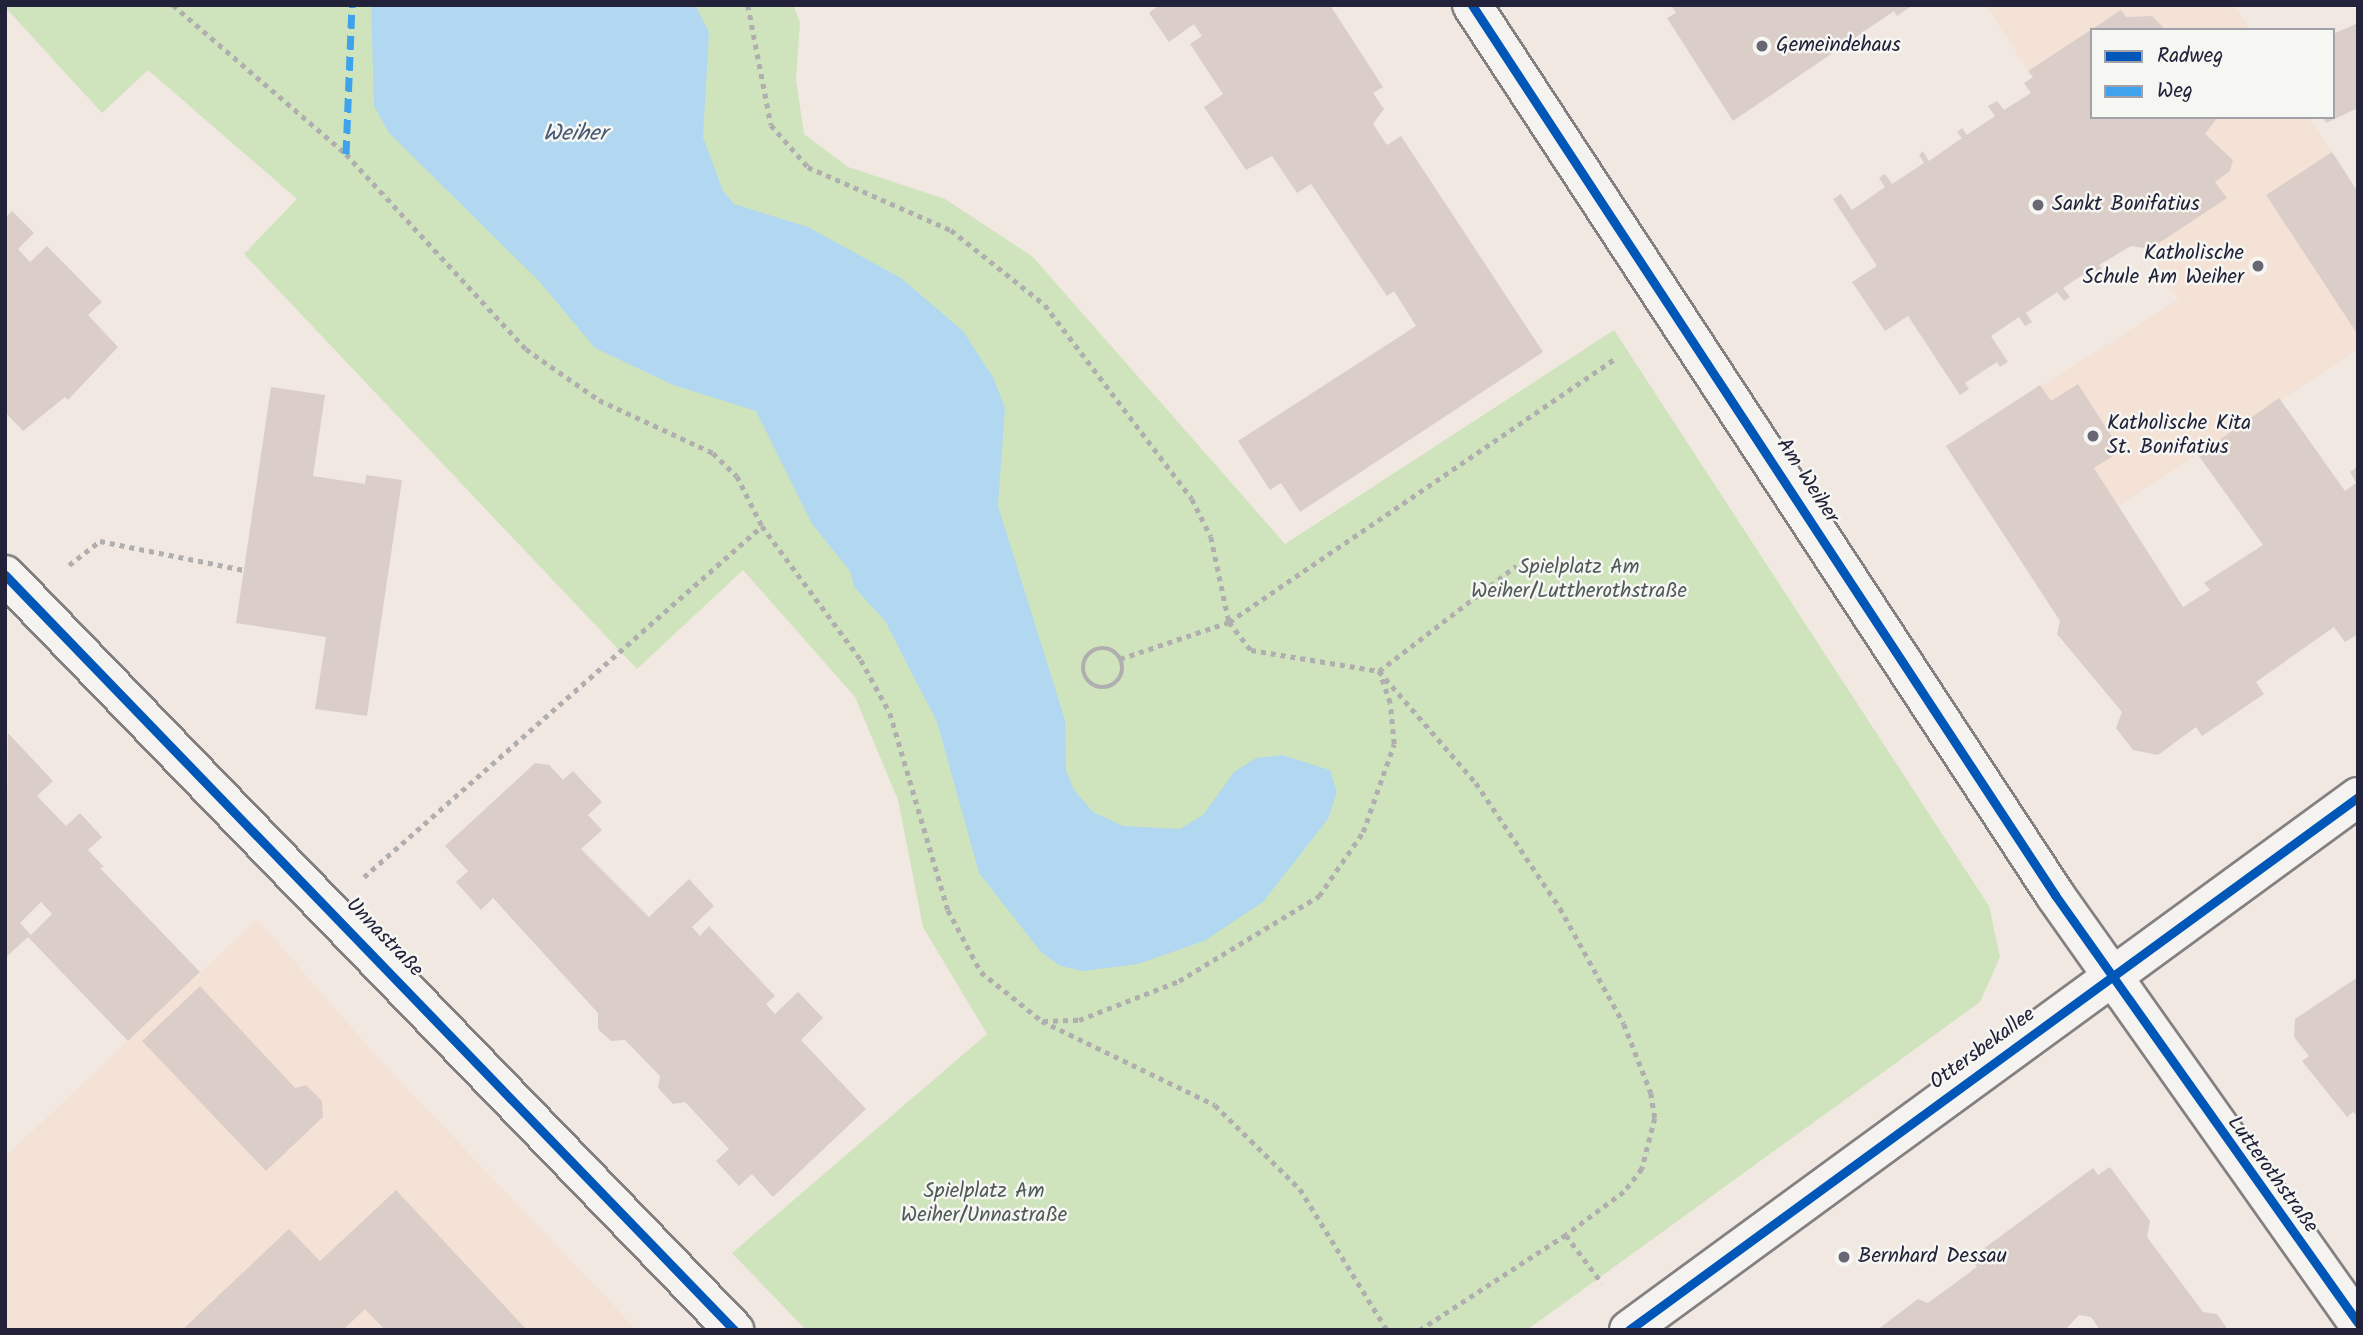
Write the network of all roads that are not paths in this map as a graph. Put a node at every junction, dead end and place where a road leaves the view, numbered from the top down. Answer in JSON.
{"nodes":[{"id":1,"x":1472,"y":5,"type":"edge"},
{"id":2,"x":5,"y":575,"type":"edge"},
{"id":3,"x":2358,"y":797,"type":"edge"},
{"id":4,"x":2110,"y":977,"type":"junction"},
{"id":5,"x":2358,"y":1323,"type":"edge"},
{"id":6,"x":734,"y":1330,"type":"edge"},
{"id":7,"x":1629,"y":1330,"type":"edge"}],
"edges":[{"from":1,"to":4,"type":"street","name":"Am Weiher"},
{"from":2,"to":6,"type":"street","name":"Unnastraße"},
{"from":3,"to":4,"type":"street","name":"Ottersbekallee"},
{"from":4,"to":5,"type":"street","name":"Lutterothstraße"},
{"from":4,"to":7,"type":"street","name":"Ottersbekallee"}]}
